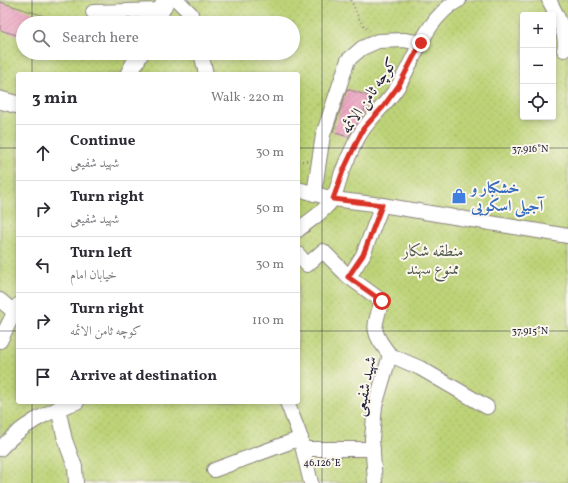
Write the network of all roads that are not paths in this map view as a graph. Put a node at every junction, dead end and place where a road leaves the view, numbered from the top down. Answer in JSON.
{"nodes":[{"id":1,"x":177,"y":0,"type":"edge"},
{"id":2,"x":459,"y":0,"type":"edge"},
{"id":3,"x":548,"y":0,"type":"edge"},
{"id":4,"x":160,"y":11,"type":"edge"},
{"id":5,"x":92,"y":12,"type":"dead end"},
{"id":6,"x":191,"y":16,"type":"edge"},
{"id":7,"x":421,"y":43,"type":"junction"},
{"id":8,"x":564,"y":50,"type":"dead end"},
{"id":9,"x":136,"y":60,"type":"edge"},
{"id":10,"x":203,"y":60,"type":"edge"},
{"id":11,"x":130,"y":72,"type":"edge"},
{"id":12,"x":206,"y":72,"type":"edge"},
{"id":13,"x":0,"y":100,"type":"edge"},
{"id":14,"x":16,"y":104,"type":"edge"},
{"id":15,"x":300,"y":190,"type":"edge"},
{"id":16,"x":314,"y":194,"type":"junction"},
{"id":17,"x":333,"y":199,"type":"junction"},
{"id":18,"x":382,"y":205,"type":"junction"},
{"id":19,"x":300,"y":229,"type":"edge"},
{"id":20,"x":568,"y":236,"type":"edge"},
{"id":21,"x":300,"y":256,"type":"edge"},
{"id":22,"x":348,"y":277,"type":"junction"},
{"id":23,"x":0,"y":300,"type":"edge"},
{"id":24,"x":15,"y":318,"type":"edge"},
{"id":25,"x":0,"y":341,"type":"edge"},
{"id":26,"x":390,"y":355,"type":"junction"},
{"id":27,"x":288,"y":404,"type":"edge"},
{"id":28,"x":60,"y":406,"type":"edge"},
{"id":29,"x":487,"y":407,"type":"dead end"},
{"id":30,"x":302,"y":444,"type":"junction"},
{"id":31,"x":0,"y":449,"type":"edge"},
{"id":32,"x":373,"y":449,"type":"junction"},
{"id":33,"x":214,"y":470,"type":"dead end"},
{"id":34,"x":76,"y":483,"type":"edge"},
{"id":35,"x":311,"y":483,"type":"edge"},
{"id":36,"x":375,"y":483,"type":"edge"}],
"edges":[{"from":1,"to":6,"type":"street"},
{"from":2,"to":7,"type":"street","name":"کوچه ثامن الائمه"},
{"from":3,"to":8,"type":"street"},
{"from":4,"to":5,"type":"street"},
{"from":7,"to":16,"type":"street"},
{"from":7,"to":17,"type":"street","name":"کوچه ثامن الائمه"},
{"from":9,"to":11,"type":"main road"},
{"from":10,"to":12,"type":"street"},
{"from":13,"to":14,"type":"main road"},
{"from":15,"to":16,"type":"street"},
{"from":16,"to":17,"type":"street"},
{"from":17,"to":18,"type":"street"},
{"from":17,"to":19,"type":"street"},
{"from":18,"to":20,"type":"street"},
{"from":18,"to":22,"type":"street"},
{"from":21,"to":22,"type":"street"},
{"from":22,"to":26,"type":"street","name":"شهید شفیعی"},
{"from":23,"to":24,"type":"street"},
{"from":24,"to":25,"type":"street"},
{"from":26,"to":29,"type":"street"},
{"from":26,"to":32,"type":"street","name":"شهید شفیعی"},
{"from":27,"to":30,"type":"street"},
{"from":28,"to":31,"type":"street"},
{"from":28,"to":34,"type":"street"},
{"from":30,"to":32,"type":"street"},
{"from":30,"to":33,"type":"street"},
{"from":30,"to":35,"type":"street"},
{"from":32,"to":36,"type":"street","name":"شهید شفیعی"}]}
